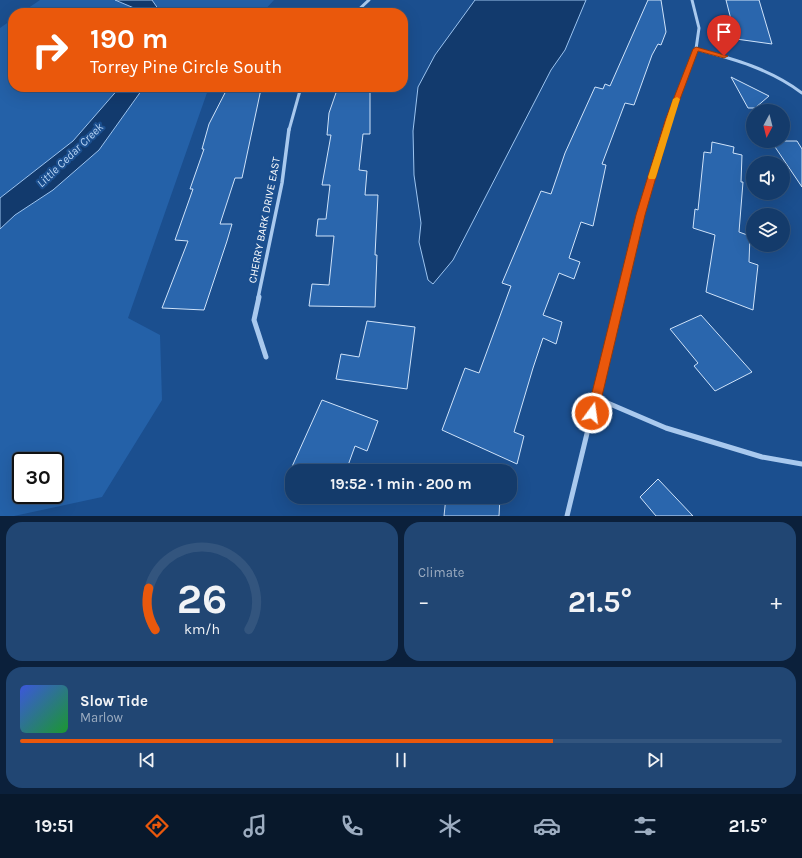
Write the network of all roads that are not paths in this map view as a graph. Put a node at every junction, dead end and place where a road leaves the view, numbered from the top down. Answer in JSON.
{"nodes":[{"id":1,"x":369,"y":0,"type":"edge"},
{"id":2,"x":692,"y":0,"type":"edge"},
{"id":3,"x":360,"y":8,"type":"edge"},
{"id":4,"x":696,"y":49,"type":"junction"},
{"id":5,"x":300,"y":92,"type":"edge"},
{"id":6,"x":802,"y":93,"type":"edge"},
{"id":7,"x":266,"y":357,"type":"dead end"},
{"id":8,"x":596,"y":398,"type":"junction"},
{"id":9,"x":802,"y":464,"type":"edge"},
{"id":10,"x":567,"y":516,"type":"edge"}],
"edges":[{"from":1,"to":3,"type":"street"},
{"from":2,"to":4,"type":"street"},
{"from":4,"to":6,"type":"street"},
{"from":4,"to":8,"type":"street"},
{"from":5,"to":7,"type":"street","name":"CHERRY BARK DRIVE EAST"},
{"from":8,"to":9,"type":"street"},
{"from":8,"to":10,"type":"street"}]}
